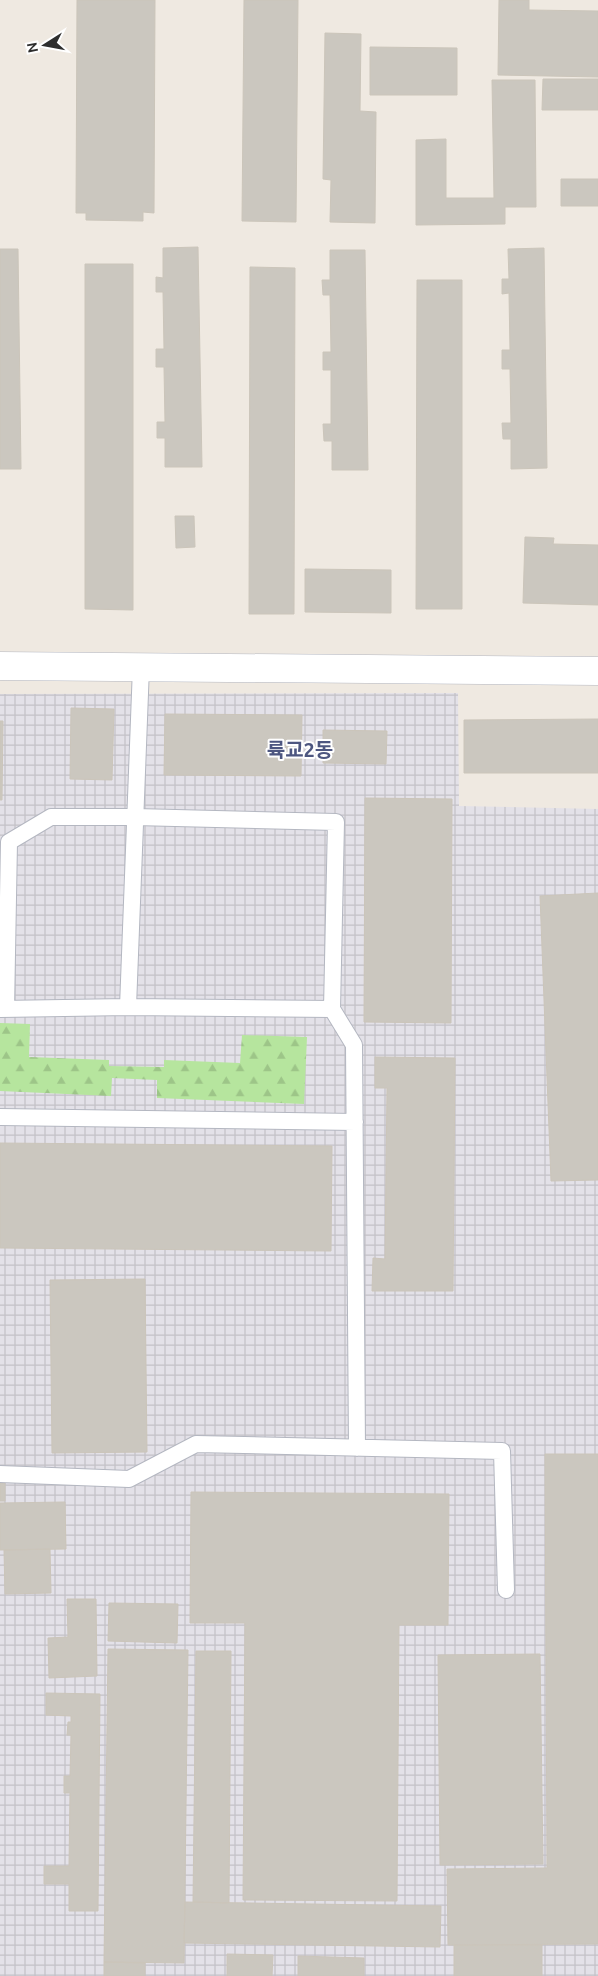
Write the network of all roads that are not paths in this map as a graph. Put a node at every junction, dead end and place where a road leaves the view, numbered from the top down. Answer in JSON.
{"nodes":[{"id":1,"x":0,"y":666,"type":"edge"},
{"id":2,"x":141,"y":667,"type":"junction"},
{"id":3,"x":598,"y":671,"type":"edge"},
{"id":4,"x":135,"y":817,"type":"junction"},
{"id":5,"x":128,"y":1008,"type":"junction"},
{"id":6,"x":3,"y":1009,"type":"edge"},
{"id":7,"x":332,"y":1009,"type":"junction"},
{"id":8,"x":0,"y":1117,"type":"edge"},
{"id":9,"x":355,"y":1122,"type":"junction"},
{"id":10,"x":358,"y":1448,"type":"junction"},
{"id":11,"x":0,"y":1474,"type":"edge"},
{"id":12,"x":506,"y":1590,"type":"dead end"}],
"edges":[{"from":1,"to":2,"type":"street"},
{"from":2,"to":3,"type":"street"},
{"from":2,"to":4,"type":"lane"},
{"from":4,"to":5,"type":"lane"},
{"from":4,"to":6,"type":"lane"},
{"from":4,"to":7,"type":"lane"},
{"from":5,"to":6,"type":"lane"},
{"from":5,"to":7,"type":"lane"},
{"from":7,"to":9,"type":"lane"},
{"from":8,"to":9,"type":"lane"},
{"from":9,"to":10,"type":"lane"},
{"from":10,"to":11,"type":"lane"},
{"from":10,"to":12,"type":"lane"}]}
